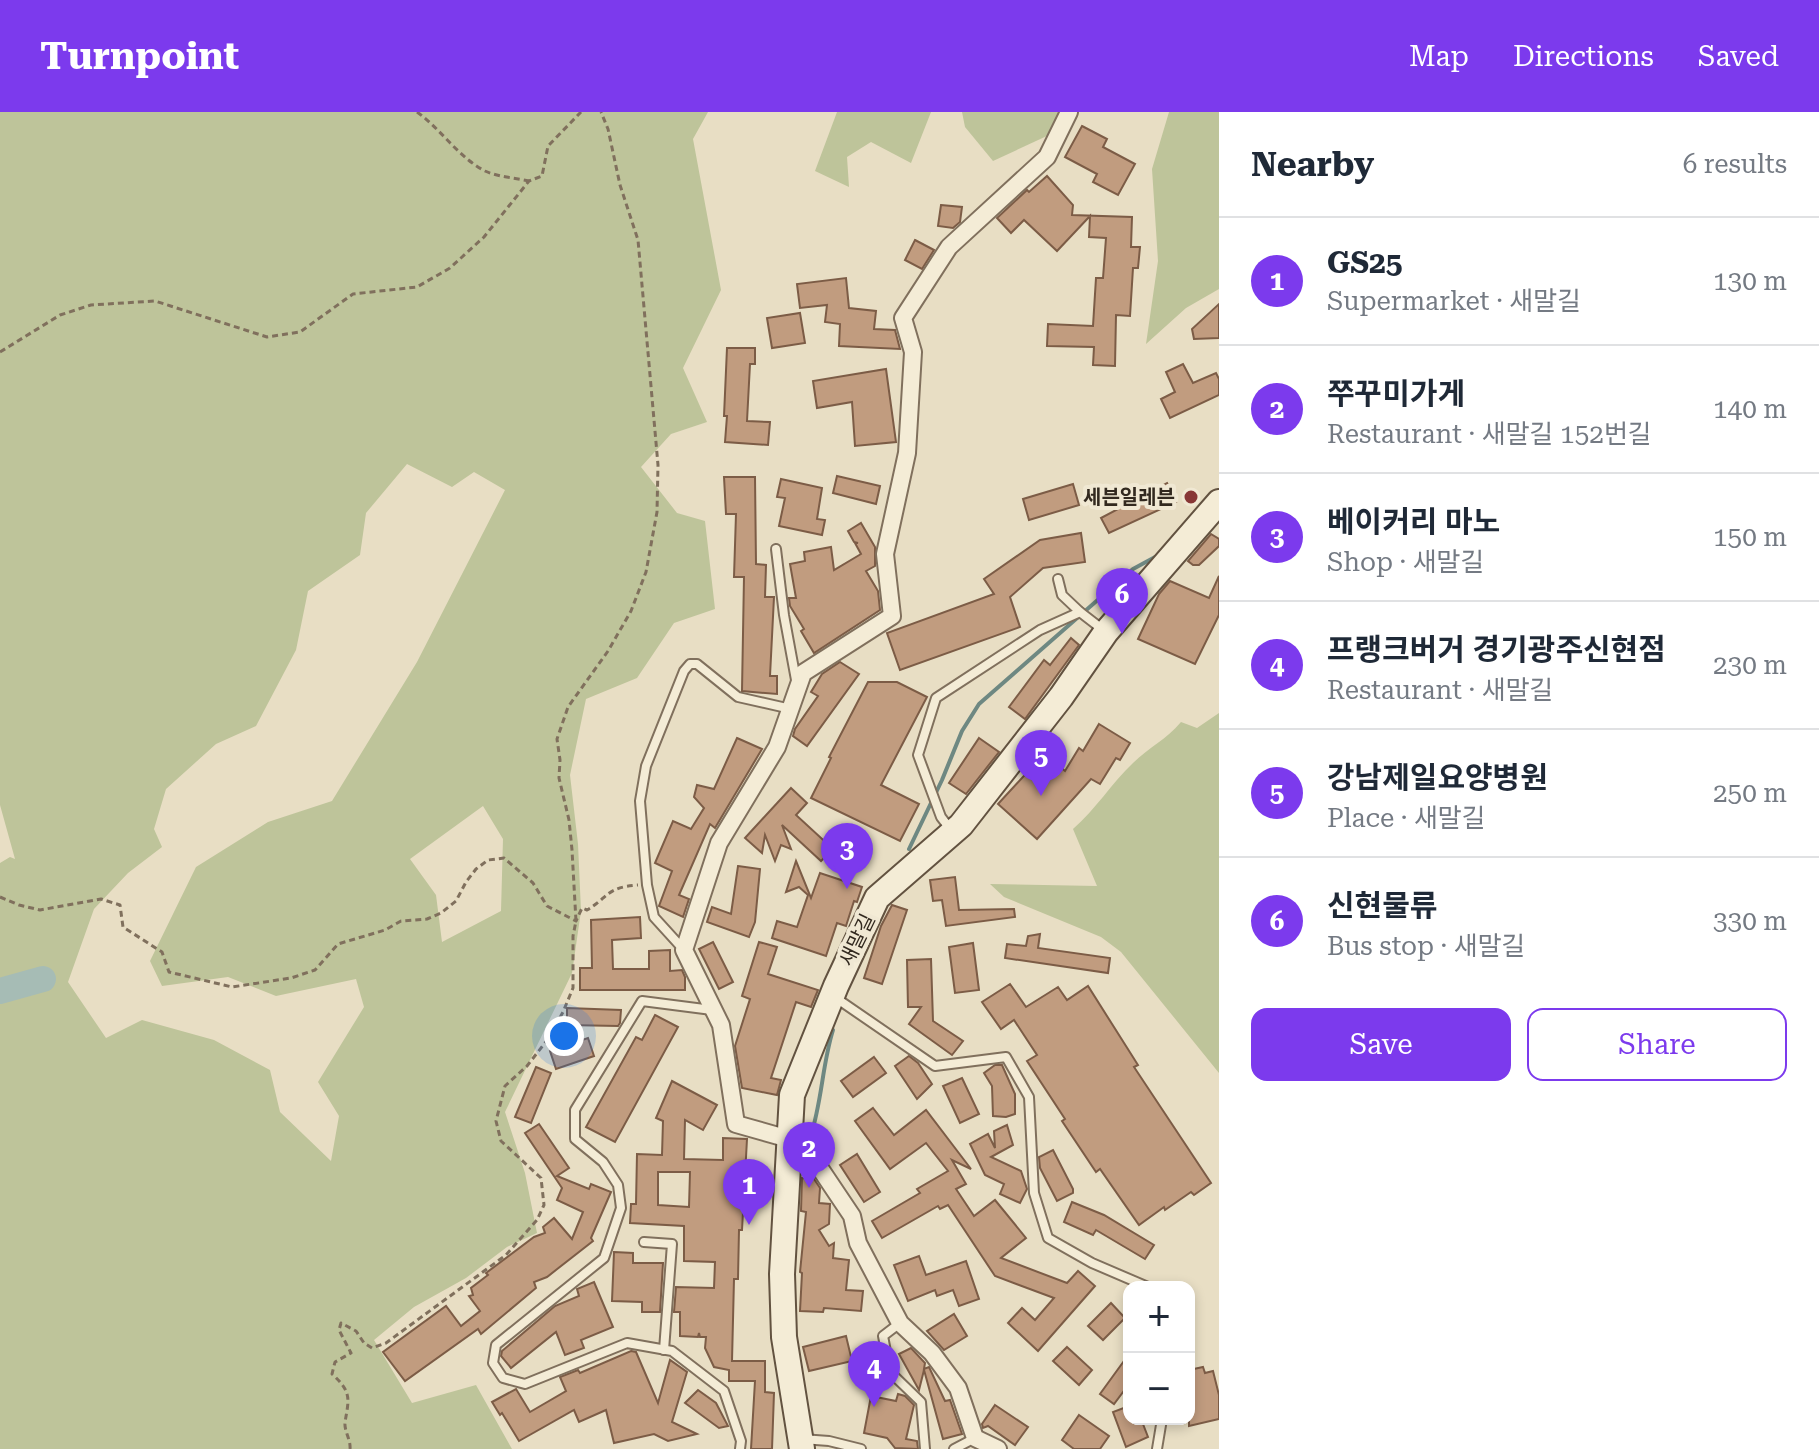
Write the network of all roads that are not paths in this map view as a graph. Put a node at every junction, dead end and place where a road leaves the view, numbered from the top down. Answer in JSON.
{"nodes":[{"id":1,"x":1069,"y":112,"type":"edge"},
{"id":2,"x":1219,"y":502,"type":"edge"},
{"id":3,"x":776,"y":549,"type":"dead end"},
{"id":4,"x":1058,"y":579,"type":"dead end"},
{"id":5,"x":1080,"y":612,"type":"junction"},
{"id":6,"x":1098,"y":626,"type":"junction"},
{"id":7,"x":798,"y":689,"type":"junction"},
{"id":8,"x":791,"y":709,"type":"junction"},
{"id":9,"x":947,"y":824,"type":"junction"},
{"id":10,"x":684,"y":950,"type":"junction"},
{"id":11,"x":832,"y":995,"type":"junction"},
{"id":12,"x":713,"y":1010,"type":"junction"},
{"id":13,"x":789,"y":1139,"type":"junction"},
{"id":14,"x":644,"y":1242,"type":"dead end"},
{"id":15,"x":1134,"y":1281,"type":"edge"},
{"id":16,"x":900,"y":1323,"type":"junction"},
{"id":17,"x":664,"y":1350,"type":"junction"},
{"id":18,"x":1161,"y":1425,"type":"edge"},
{"id":19,"x":975,"y":1438,"type":"junction"},
{"id":20,"x":802,"y":1444,"type":"edge"},
{"id":21,"x":740,"y":1449,"type":"edge"},
{"id":22,"x":861,"y":1449,"type":"edge"},
{"id":23,"x":925,"y":1449,"type":"edge"},
{"id":24,"x":954,"y":1449,"type":"edge"},
{"id":25,"x":998,"y":1449,"type":"edge"},
{"id":26,"x":1157,"y":1449,"type":"edge"}],
"edges":[{"from":1,"to":7,"type":"street"},
{"from":2,"to":6,"type":"street","name":"새말길"},
{"from":3,"to":7,"type":"lane"},
{"from":4,"to":5,"type":"lane"},
{"from":5,"to":6,"type":"lane"},
{"from":5,"to":9,"type":"lane"},
{"from":6,"to":9,"type":"street","name":"새말길"},
{"from":7,"to":8,"type":"street"},
{"from":8,"to":10,"type":"street"},
{"from":8,"to":10,"type":"lane"},
{"from":9,"to":11,"type":"street","name":"새말길"},
{"from":10,"to":12,"type":"street"},
{"from":11,"to":13,"type":"street","name":"새말길"},
{"from":11,"to":15,"type":"lane"},
{"from":12,"to":13,"type":"street"},
{"from":12,"to":17,"type":"lane"},
{"from":13,"to":16,"type":"street"},
{"from":13,"to":20,"type":"street","name":"새말길"},
{"from":14,"to":17,"type":"lane"},
{"from":16,"to":19,"type":"street"},
{"from":16,"to":23,"type":"lane"},
{"from":17,"to":21,"type":"lane"},
{"from":18,"to":26,"type":"lane"},
{"from":19,"to":24,"type":"lane"},
{"from":19,"to":25,"type":"street"},
{"from":20,"to":22,"type":"lane"}]}
